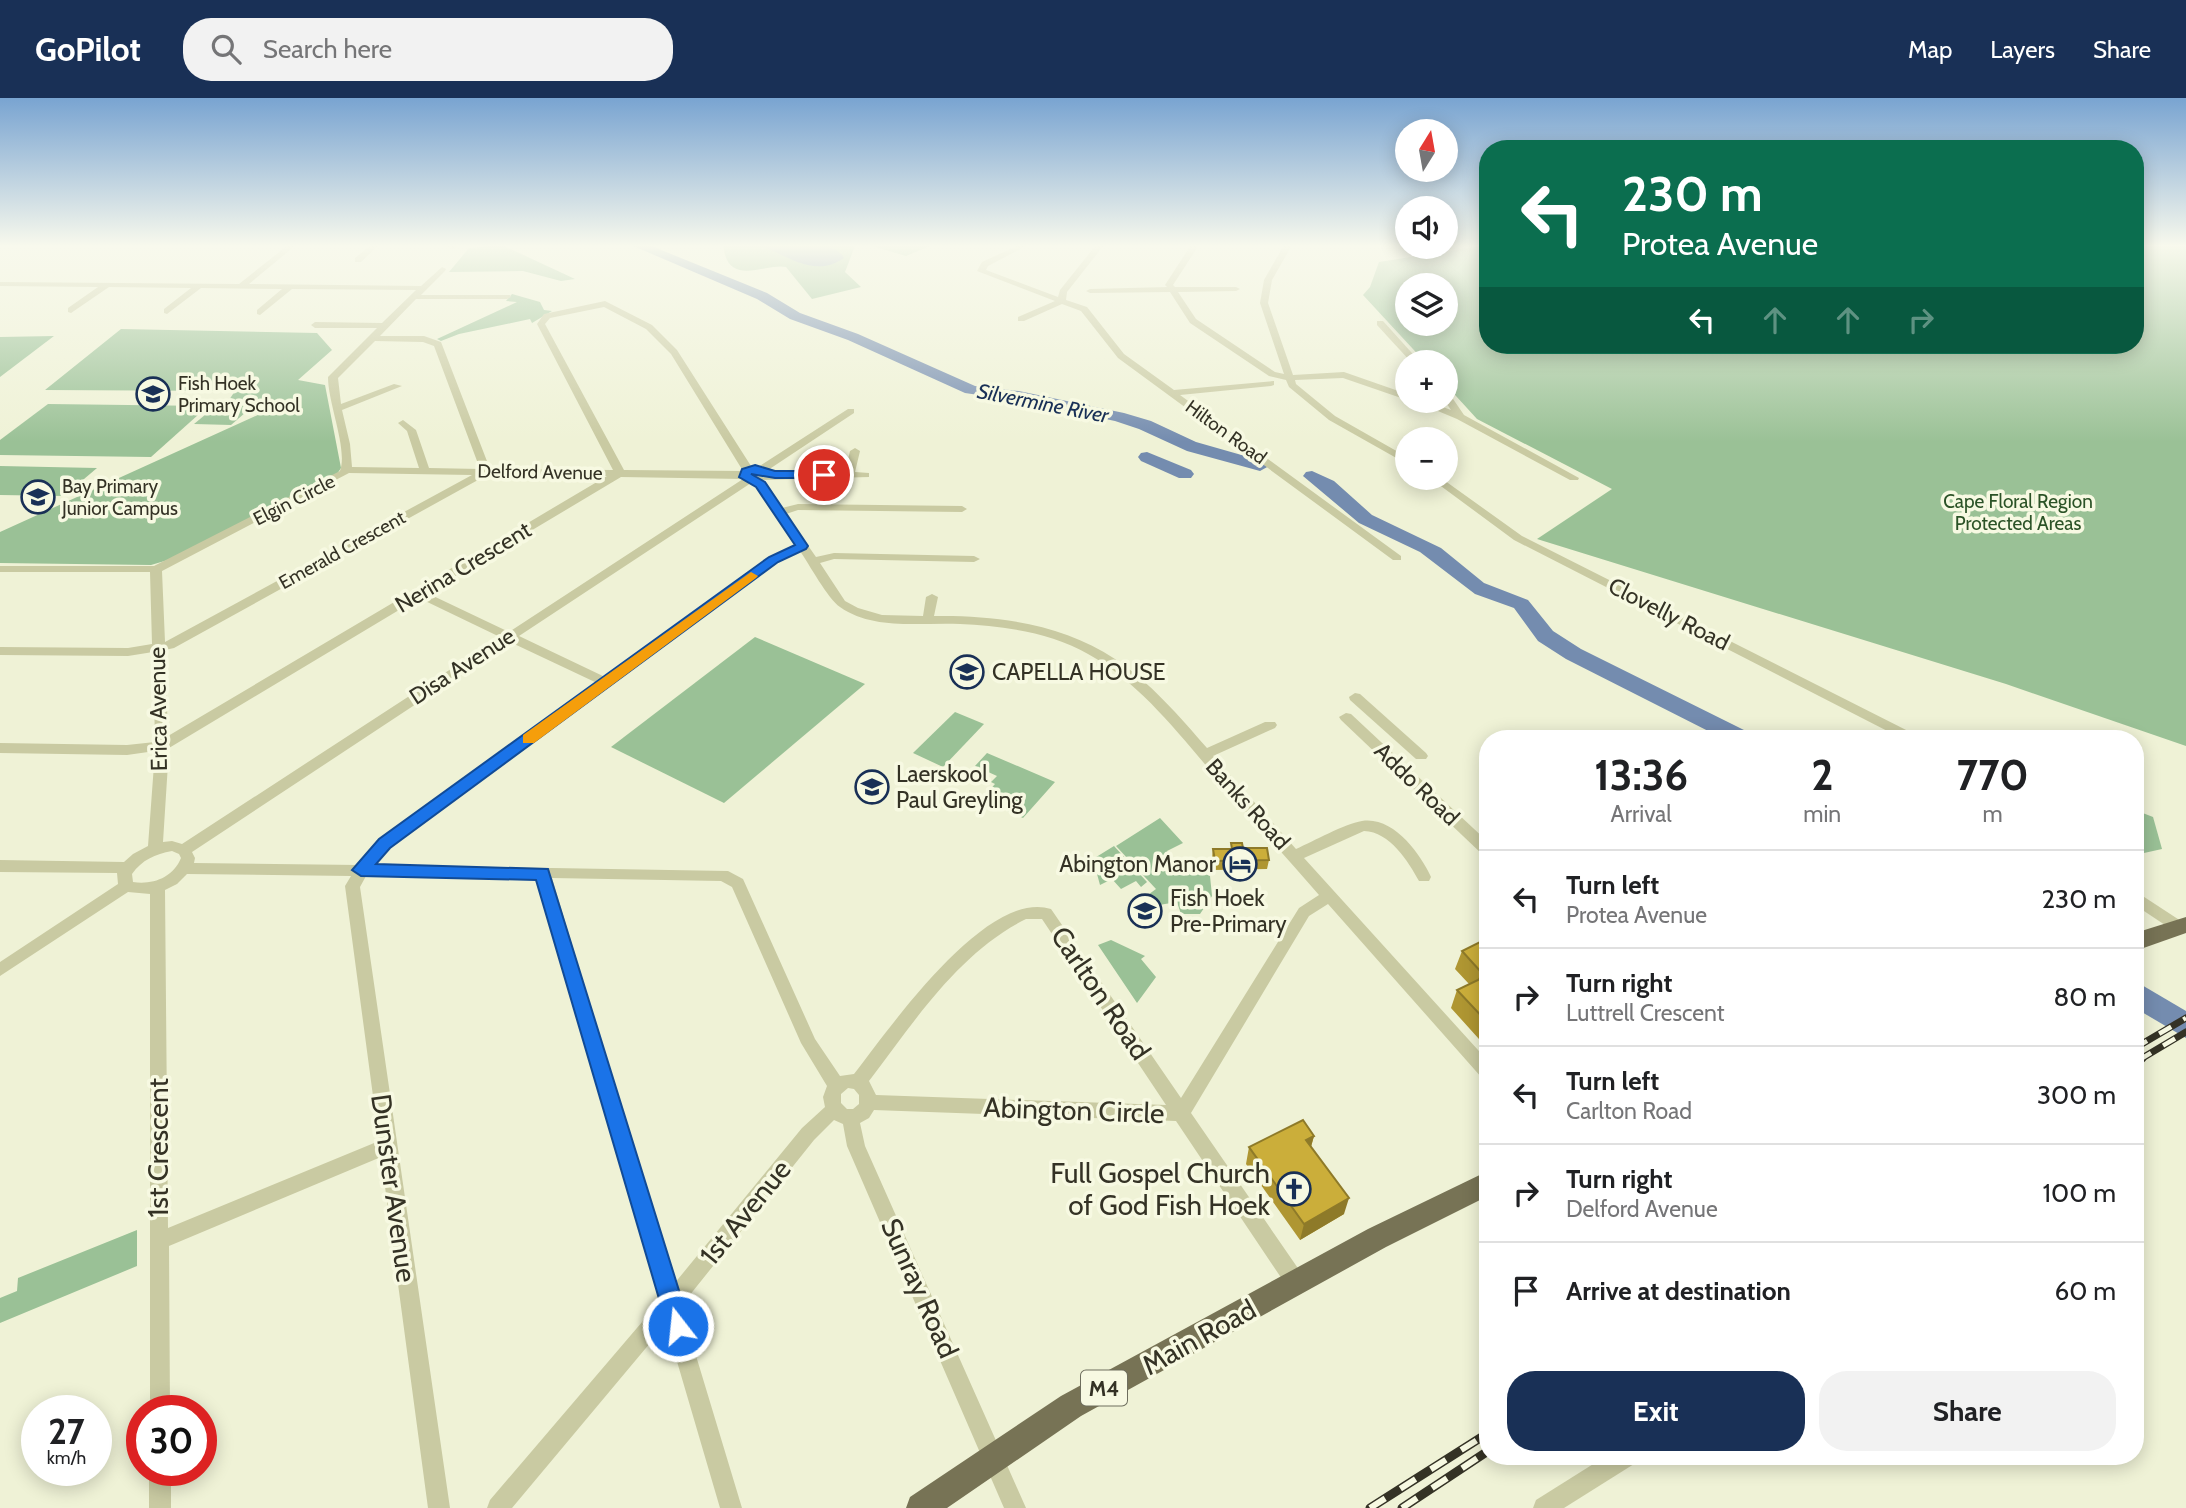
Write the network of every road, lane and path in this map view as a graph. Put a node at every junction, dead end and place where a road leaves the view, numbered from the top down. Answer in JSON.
{"nodes":[{"id":1,"x":400,"y":311,"type":"edge"},
{"id":2,"x":569,"y":311,"type":"edge"},
{"id":3,"x":619,"y":311,"type":"edge"},
{"id":4,"x":1040,"y":311,"type":"edge"},
{"id":5,"x":1084,"y":311,"type":"edge"},
{"id":6,"x":1185,"y":311,"type":"edge"},
{"id":7,"x":1266,"y":311,"type":"edge"},
{"id":8,"x":1021,"y":319,"type":"dead end"},
{"id":9,"x":1380,"y":323,"type":"dead end"},
{"id":10,"x":315,"y":325,"type":"dead end"},
{"id":11,"x":385,"y":326,"type":"junction"},
{"id":12,"x":372,"y":338,"type":"junction"},
{"id":13,"x":1405,"y":350,"type":"edge"},
{"id":14,"x":1288,"y":378,"type":"junction"},
{"id":15,"x":1271,"y":383,"type":"dead end"},
{"id":16,"x":397,"y":386,"type":"dead end"},
{"id":17,"x":1172,"y":393,"type":"junction"},
{"id":18,"x":1395,"y":393,"type":"edge"},
{"id":19,"x":337,"y":410,"type":"junction"},
{"id":20,"x":850,"y":411,"type":"dead end"},
{"id":21,"x":1450,"y":413,"type":"edge"},
{"id":22,"x":1458,"y":413,"type":"edge"},
{"id":23,"x":1460,"y":417,"type":"junction"},
{"id":24,"x":403,"y":423,"type":"dead end"},
{"id":25,"x":855,"y":451,"type":"dead end"},
{"id":26,"x":1395,"y":454,"type":"edge"},
{"id":27,"x":349,"y":470,"type":"junction"},
{"id":28,"x":425,"y":470,"type":"junction"},
{"id":29,"x":486,"y":471,"type":"junction"},
{"id":30,"x":620,"y":473,"type":"junction"},
{"id":31,"x":753,"y":475,"type":"junction"},
{"id":32,"x":849,"y":475,"type":"junction"},
{"id":33,"x":865,"y":475,"type":"dead end"},
{"id":34,"x":1574,"y":478,"type":"dead end"},
{"id":35,"x":1452,"y":490,"type":"edge"},
{"id":36,"x":962,"y":509,"type":"dead end"},
{"id":37,"x":780,"y":512,"type":"junction"},
{"id":38,"x":802,"y":546,"type":"junction"},
{"id":39,"x":1398,"y":558,"type":"dead end"},
{"id":40,"x":974,"y":559,"type":"dead end"},
{"id":41,"x":813,"y":561,"type":"junction"},
{"id":42,"x":0,"y":569,"type":"edge"},
{"id":43,"x":156,"y":569,"type":"junction"},
{"id":44,"x":419,"y":594,"type":"junction"},
{"id":45,"x":932,"y":597,"type":"dead end"},
{"id":46,"x":928,"y":619,"type":"junction"},
{"id":47,"x":509,"y":635,"type":"junction"},
{"id":48,"x":156,"y":648,"type":"junction"},
{"id":49,"x":0,"y":650,"type":"edge"},
{"id":50,"x":606,"y":682,"type":"junction"},
{"id":51,"x":1355,"y":697,"type":"dead end"},
{"id":52,"x":1346,"y":718,"type":"dead end"},
{"id":53,"x":1383,"y":723,"type":"junction"},
{"id":54,"x":1270,"y":725,"type":"dead end"},
{"id":55,"x":1895,"y":730,"type":"edge"},
{"id":56,"x":1360,"y":731,"type":"junction"},
{"id":57,"x":162,"y":746,"type":"junction"},
{"id":58,"x":0,"y":748,"type":"edge"},
{"id":59,"x":1204,"y":755,"type":"junction"},
{"id":60,"x":1421,"y":756,"type":"dead end"},
{"id":61,"x":1479,"y":843,"type":"edge"},
{"id":62,"x":155,"y":849,"type":"junction"},
{"id":63,"x":184,"y":850,"type":"junction"},
{"id":64,"x":1294,"y":856,"type":"junction"},
{"id":65,"x":0,"y":866,"type":"edge"},
{"id":66,"x":127,"y":868,"type":"junction"},
{"id":67,"x":184,"y":868,"type":"junction"},
{"id":68,"x":361,"y":870,"type":"junction"},
{"id":69,"x":542,"y":874,"type":"junction"},
{"id":70,"x":1424,"y":877,"type":"dead end"},
{"id":71,"x":126,"y":886,"type":"junction"},
{"id":72,"x":157,"y":886,"type":"junction"},
{"id":73,"x":1329,"y":896,"type":"junction"},
{"id":74,"x":2144,"y":903,"type":"edge"},
{"id":75,"x":2182,"y":926,"type":"edge"},
{"id":76,"x":2144,"y":939,"type":"edge"},
{"id":77,"x":0,"y":970,"type":"edge"},
{"id":78,"x":1479,"y":1063,"type":"edge"},
{"id":79,"x":858,"y":1082,"type":"junction"},
{"id":80,"x":837,"y":1086,"type":"junction"},
{"id":81,"x":868,"y":1102,"type":"junction"},
{"id":82,"x":841,"y":1113,"type":"junction"},
{"id":83,"x":1182,"y":1113,"type":"junction"},
{"id":84,"x":389,"y":1144,"type":"junction"},
{"id":85,"x":1479,"y":1187,"type":"edge"},
{"id":86,"x":159,"y":1241,"type":"junction"},
{"id":87,"x":1297,"y":1284,"type":"junction"},
{"id":88,"x":671,"y":1301,"type":"junction"},
{"id":89,"x":160,"y":1395,"type":"edge"},
{"id":90,"x":994,"y":1458,"type":"junction"},
{"id":91,"x":1612,"y":1465,"type":"edge"},
{"id":92,"x":160,"y":1486,"type":"edge"},
{"id":93,"x":160,"y":1508,"type":"edge"},
{"id":94,"x":439,"y":1508,"type":"edge"},
{"id":95,"x":498,"y":1508,"type":"edge"},
{"id":96,"x":731,"y":1508,"type":"edge"},
{"id":97,"x":921,"y":1508,"type":"edge"},
{"id":98,"x":1015,"y":1508,"type":"edge"},
{"id":99,"x":1544,"y":1508,"type":"edge"}],
"edges":[{"from":1,"to":11,"type":"street","name":"Elgin Circle"},
{"from":2,"to":30,"type":"street"},
{"from":3,"to":31,"type":"street"},
{"from":4,"to":8,"type":"street"},
{"from":5,"to":17,"type":"street","name":"Hilton Road"},
{"from":6,"to":14,"type":"street"},
{"from":7,"to":14,"type":"street"},
{"from":9,"to":13,"type":"street"},
{"from":10,"to":11,"type":"street"},
{"from":11,"to":12,"type":"street","name":"Elgin Circle"},
{"from":12,"to":19,"type":"street","name":"Elgin Circle"},
{"from":12,"to":29,"type":"street"},
{"from":14,"to":18,"type":"street"},
{"from":14,"to":26,"type":"street"},
{"from":15,"to":17,"type":"street"},
{"from":16,"to":19,"type":"street"},
{"from":17,"to":39,"type":"street","name":"Hilton Road"},
{"from":19,"to":27,"type":"street","name":"Elgin Circle"},
{"from":20,"to":31,"type":"street","name":"Disa Avenue"},
{"from":21,"to":23,"type":"street"},
{"from":22,"to":23,"type":"street"},
{"from":23,"to":34,"type":"street"},
{"from":24,"to":28,"type":"street"},
{"from":25,"to":32,"type":"street"},
{"from":27,"to":28,"type":"street","name":"Delford Avenue"},
{"from":27,"to":43,"type":"street","name":"Elgin Circle"},
{"from":28,"to":29,"type":"street","name":"Delford Avenue"},
{"from":29,"to":30,"type":"street","name":"Delford Avenue"},
{"from":29,"to":48,"type":"street","name":"Emerald Crescent"},
{"from":30,"to":31,"type":"street","name":"Delford Avenue"},
{"from":30,"to":44,"type":"street","name":"Nerina Crescent"},
{"from":31,"to":32,"type":"street","name":"Delford Avenue"},
{"from":31,"to":37,"type":"street"},
{"from":31,"to":47,"type":"street","name":"Disa Avenue"},
{"from":32,"to":33,"type":"street","name":"Delford Avenue"},
{"from":35,"to":55,"type":"street","name":"Clovelly Road"},
{"from":36,"to":37,"type":"street"},
{"from":37,"to":38,"type":"street"},
{"from":38,"to":41,"type":"street"},
{"from":38,"to":50,"type":"street"},
{"from":40,"to":41,"type":"street"},
{"from":41,"to":46,"type":"street"},
{"from":42,"to":43,"type":"street","name":"Elgin Circle"},
{"from":43,"to":48,"type":"street","name":"Erica Avenue"},
{"from":44,"to":47,"type":"street"},
{"from":44,"to":57,"type":"street","name":"Nerina Crescent"},
{"from":45,"to":46,"type":"street"},
{"from":46,"to":59,"type":"street","name":"Banks Road"},
{"from":47,"to":50,"type":"street"},
{"from":47,"to":63,"type":"street","name":"Disa Avenue"},
{"from":48,"to":49,"type":"street","name":"Emerald Crescent"},
{"from":48,"to":57,"type":"street","name":"Erica Avenue"},
{"from":50,"to":68,"type":"street"},
{"from":51,"to":53,"type":"street"},
{"from":52,"to":56,"type":"street","name":"Addo Road"},
{"from":53,"to":56,"type":"street"},
{"from":53,"to":60,"type":"street"},
{"from":54,"to":59,"type":"street"},
{"from":56,"to":61,"type":"street","name":"Addo Road"},
{"from":57,"to":58,"type":"street"},
{"from":57,"to":62,"type":"street","name":"Erica Avenue"},
{"from":59,"to":64,"type":"street","name":"Banks Road"},
{"from":62,"to":63,"type":"street"},
{"from":62,"to":66,"type":"street"},
{"from":63,"to":67,"type":"street"},
{"from":64,"to":70,"type":"street"},
{"from":64,"to":73,"type":"street","name":"Banks Road"},
{"from":65,"to":66,"type":"street"},
{"from":66,"to":71,"type":"street"},
{"from":67,"to":68,"type":"street"},
{"from":67,"to":72,"type":"street"},
{"from":68,"to":69,"type":"street"},
{"from":68,"to":84,"type":"street","name":"Dunster Avenue"},
{"from":69,"to":80,"type":"street"},
{"from":69,"to":88,"type":"street"},
{"from":71,"to":72,"type":"street"},
{"from":71,"to":77,"type":"street"},
{"from":72,"to":86,"type":"street","name":"1st Crescent"},
{"from":73,"to":78,"type":"street","name":"Banks Road"},
{"from":73,"to":83,"type":"street","name":"Abington Circle"},
{"from":74,"to":75,"type":"street"},
{"from":75,"to":76,"type":"main road"},
{"from":79,"to":80,"type":"street"},
{"from":79,"to":81,"type":"street"},
{"from":79,"to":83,"type":"street","name":"Carlton Road"},
{"from":80,"to":82,"type":"street"},
{"from":81,"to":82,"type":"street"},
{"from":81,"to":83,"type":"street","name":"Abington Circle"},
{"from":82,"to":88,"type":"street","name":"1st Avenue"},
{"from":82,"to":90,"type":"street","name":"Sunray Road"},
{"from":83,"to":87,"type":"street","name":"Carlton Road"},
{"from":84,"to":86,"type":"street"},
{"from":84,"to":94,"type":"street","name":"Dunster Avenue"},
{"from":85,"to":87,"type":"main road","name":"Main Road","number":"M4"},
{"from":86,"to":89,"type":"street","name":"1st Crescent"},
{"from":87,"to":90,"type":"main road","name":"Main Road","number":"M4"},
{"from":88,"to":95,"type":"street","name":"1st Avenue"},
{"from":88,"to":96,"type":"street"},
{"from":90,"to":97,"type":"main road","name":"Main Road","number":"M4"},
{"from":90,"to":98,"type":"street","name":"Sunray Road"},
{"from":91,"to":99,"type":"street"},
{"from":92,"to":93,"type":"street"}]}
